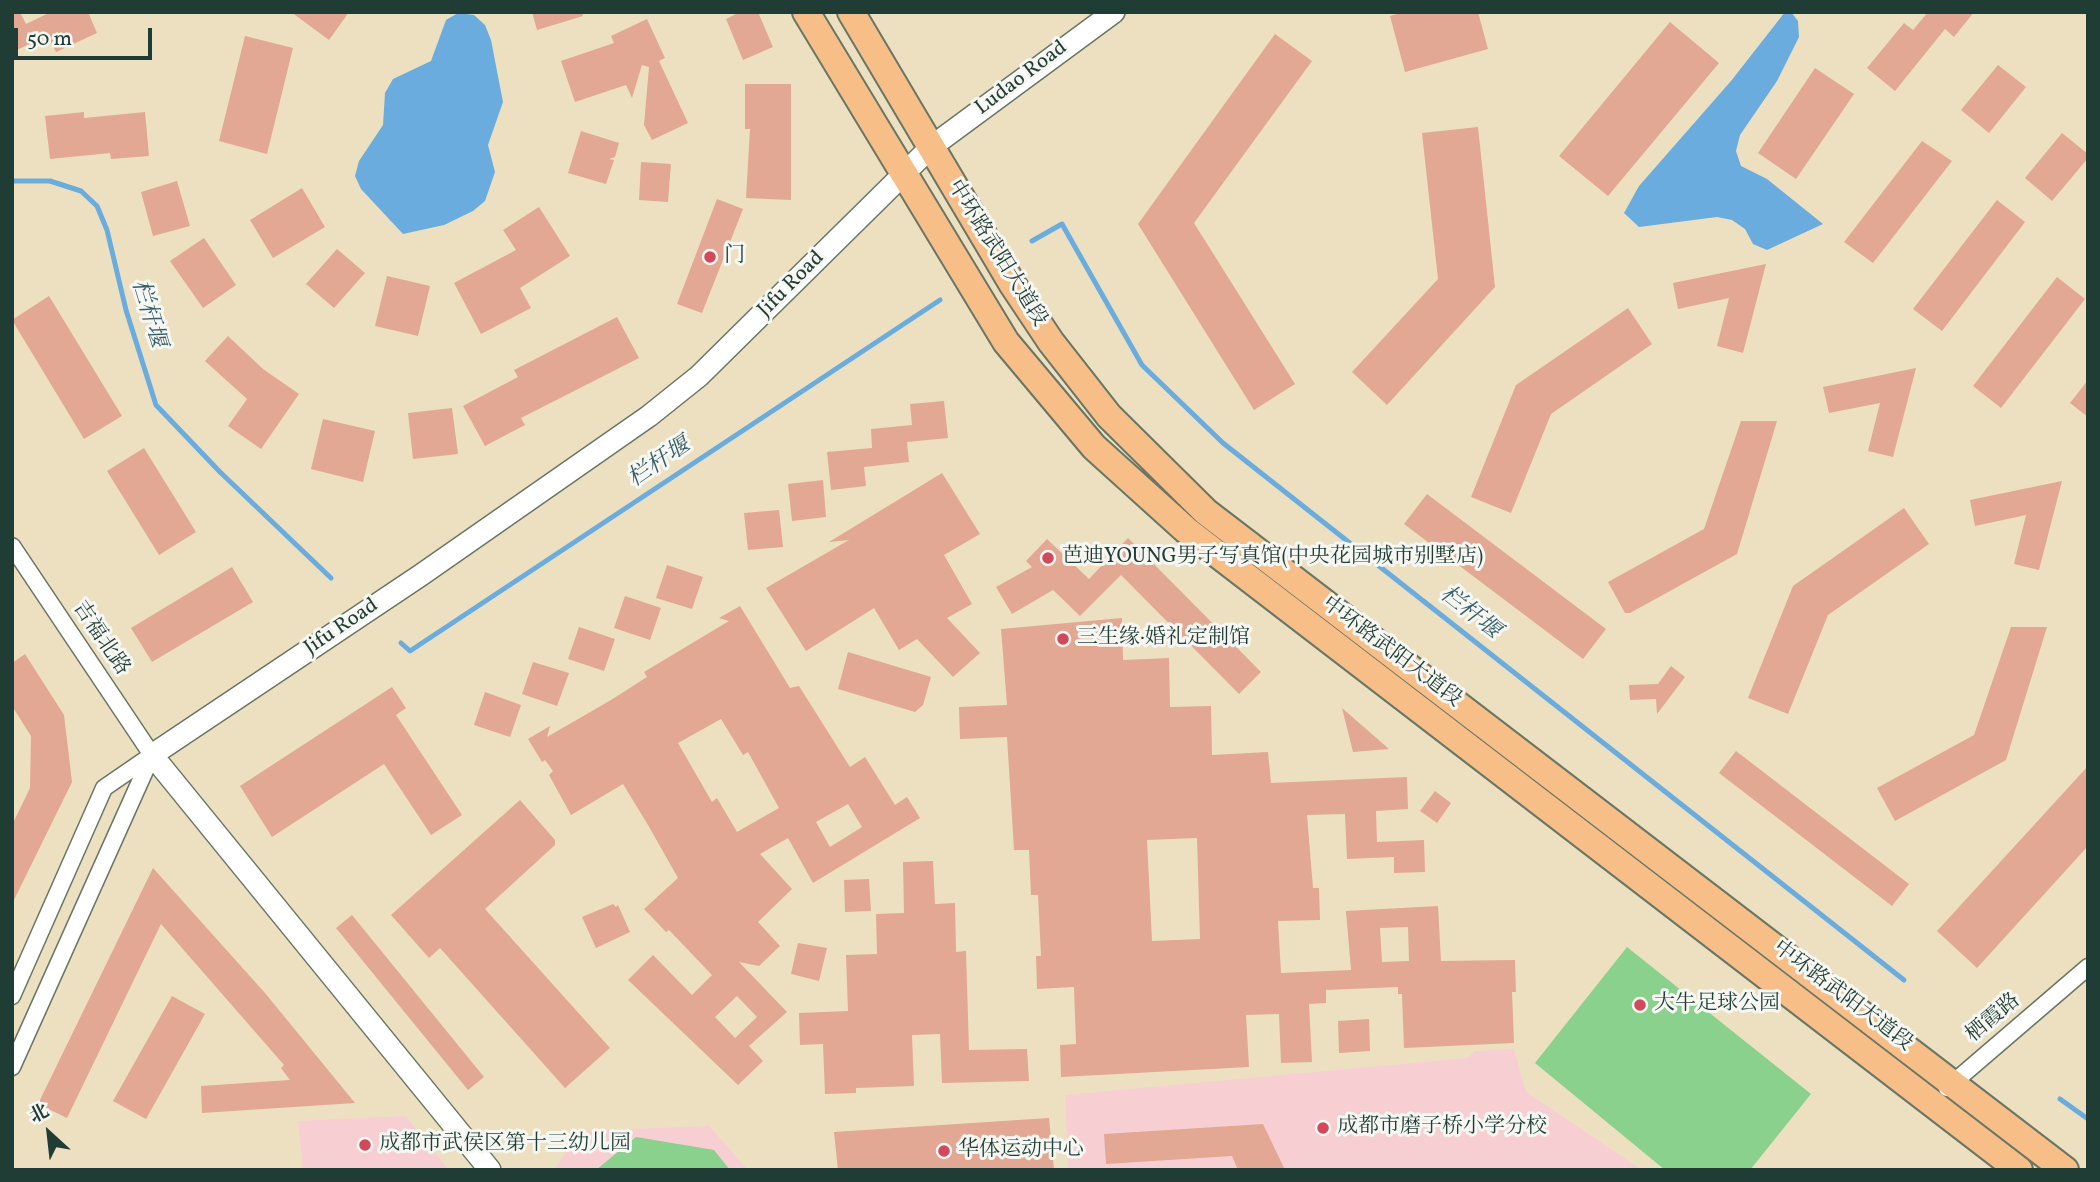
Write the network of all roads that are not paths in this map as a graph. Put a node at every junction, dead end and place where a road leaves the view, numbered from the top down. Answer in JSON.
{"nodes":[{"id":1,"x":806,"y":12,"type":"edge"},
{"id":2,"x":851,"y":12,"type":"edge"},
{"id":3,"x":1114,"y":12,"type":"edge"},
{"id":4,"x":931,"y":147,"type":"junction"},
{"id":5,"x":904,"y":176,"type":"junction"},
{"id":6,"x":12,"y":546,"type":"edge"},
{"id":7,"x":152,"y":755,"type":"junction"},
{"id":8,"x":2088,"y":967,"type":"edge"},
{"id":9,"x":12,"y":996,"type":"edge"},
{"id":10,"x":12,"y":1067,"type":"edge"},
{"id":11,"x":1952,"y":1082,"type":"junction"},
{"id":12,"x":1933,"y":1107,"type":"junction"},
{"id":13,"x":490,"y":1170,"type":"edge"},
{"id":14,"x":2019,"y":1170,"type":"edge"},
{"id":15,"x":2065,"y":1170,"type":"edge"}],
"edges":[{"from":1,"to":5,"type":"main road","name":"中环路武阳大道段"},
{"from":2,"to":4,"type":"main road","name":"中环路武阳大道段"},
{"from":3,"to":4,"type":"street","name":"Ludao Road"},
{"from":4,"to":5,"type":"street","name":"Jifu Road"},
{"from":4,"to":11,"type":"main road","name":"中环路武阳大道段"},
{"from":5,"to":7,"type":"street","name":"Jifu Road"},
{"from":5,"to":12,"type":"main road","name":"中环路武阳大道段"},
{"from":6,"to":7,"type":"street","name":"吉福北路"},
{"from":7,"to":9,"type":"street"},
{"from":7,"to":10,"type":"street"},
{"from":7,"to":13,"type":"street"},
{"from":8,"to":11,"type":"street","name":"栖霞路"},
{"from":11,"to":12,"type":"street","name":"栖霞路"},
{"from":11,"to":15,"type":"main road","name":"中环路武阳大道段"},
{"from":12,"to":14,"type":"main road","name":"中环路武阳大道段"}]}
